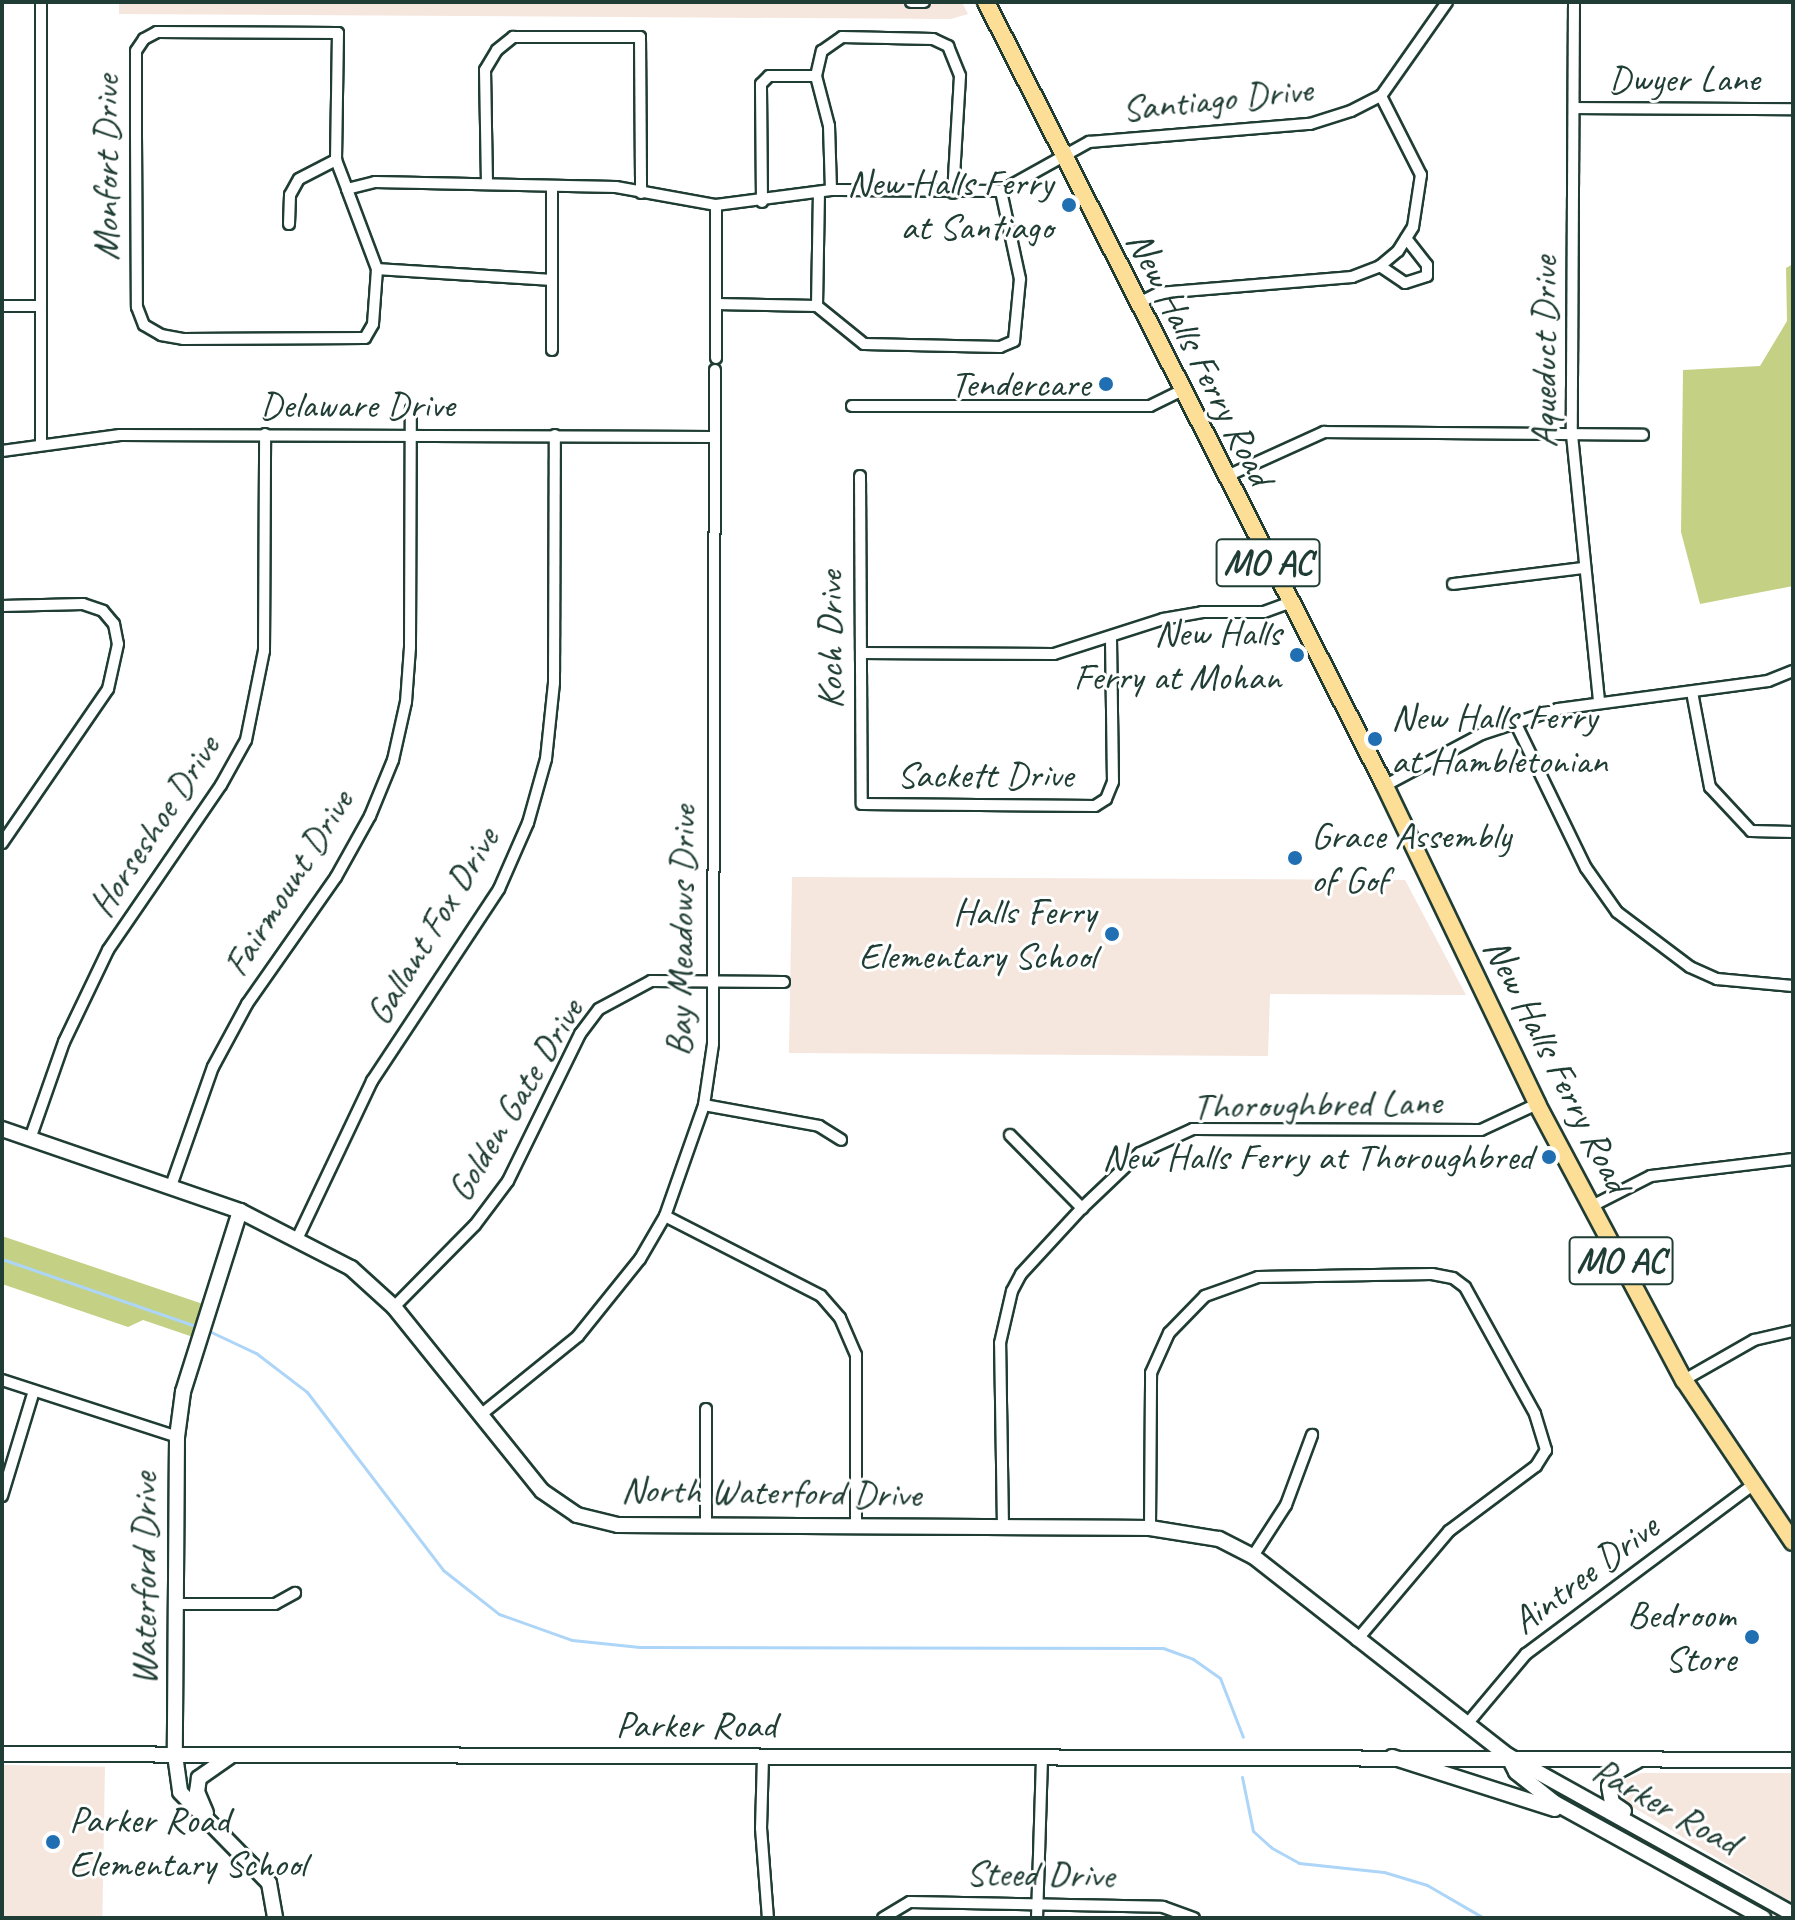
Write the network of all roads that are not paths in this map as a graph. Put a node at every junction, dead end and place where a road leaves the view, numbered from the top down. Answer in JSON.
{"nodes":[{"id":1,"x":41,"y":2,"type":"edge"},
{"id":2,"x":911,"y":2,"type":"edge"},
{"id":3,"x":924,"y":2,"type":"edge"},
{"id":4,"x":986,"y":2,"type":"edge"},
{"id":5,"x":1447,"y":2,"type":"edge"},
{"id":6,"x":1574,"y":2,"type":"edge"},
{"id":7,"x":816,"y":76,"type":"junction"},
{"id":8,"x":1381,"y":96,"type":"junction"},
{"id":9,"x":1574,"y":108,"type":"junction"},
{"id":10,"x":1793,"y":109,"type":"edge"},
{"id":11,"x":1064,"y":159,"type":"junction"},
{"id":12,"x":336,"y":160,"type":"junction"},
{"id":13,"x":487,"y":184,"type":"junction"},
{"id":14,"x":552,"y":186,"type":"junction"},
{"id":15,"x":347,"y":189,"type":"junction"},
{"id":16,"x":831,"y":190,"type":"junction"},
{"id":17,"x":1001,"y":191,"type":"junction"},
{"id":18,"x":819,"y":192,"type":"junction"},
{"id":19,"x":641,"y":193,"type":"junction"},
{"id":20,"x":953,"y":193,"type":"junction"},
{"id":21,"x":762,"y":202,"type":"junction"},
{"id":22,"x":716,"y":205,"type":"junction"},
{"id":23,"x":289,"y":224,"type":"dead end"},
{"id":24,"x":1406,"y":238,"type":"junction"},
{"id":25,"x":1380,"y":266,"type":"junction"},
{"id":26,"x":377,"y":269,"type":"junction"},
{"id":27,"x":552,"y":280,"type":"junction"},
{"id":28,"x":716,"y":304,"type":"junction"},
{"id":29,"x":1137,"y":304,"type":"junction"},
{"id":30,"x":2,"y":306,"type":"edge"},
{"id":31,"x":37,"y":306,"type":"junction"},
{"id":32,"x":817,"y":306,"type":"junction"},
{"id":33,"x":552,"y":350,"type":"dead end"},
{"id":34,"x":1181,"y":391,"type":"junction"},
{"id":35,"x":852,"y":406,"type":"dead end"},
{"id":36,"x":411,"y":409,"type":"dead end"},
{"id":37,"x":265,"y":434,"type":"junction"},
{"id":38,"x":555,"y":435,"type":"junction"},
{"id":39,"x":1572,"y":435,"type":"junction"},
{"id":40,"x":1643,"y":435,"type":"dead end"},
{"id":41,"x":410,"y":436,"type":"junction"},
{"id":42,"x":714,"y":437,"type":"junction"},
{"id":43,"x":41,"y":444,"type":"junction"},
{"id":44,"x":2,"y":451,"type":"edge"},
{"id":45,"x":860,"y":476,"type":"dead end"},
{"id":46,"x":1225,"y":477,"type":"junction"},
{"id":47,"x":1584,"y":568,"type":"junction"},
{"id":48,"x":1453,"y":584,"type":"dead end"},
{"id":49,"x":1289,"y":603,"type":"junction"},
{"id":50,"x":2,"y":606,"type":"edge"},
{"id":51,"x":1111,"y":637,"type":"junction"},
{"id":52,"x":861,"y":653,"type":"junction"},
{"id":53,"x":1793,"y":671,"type":"edge"},
{"id":54,"x":1692,"y":692,"type":"junction"},
{"id":55,"x":1599,"y":701,"type":"junction"},
{"id":56,"x":1515,"y":722,"type":"junction"},
{"id":57,"x":1384,"y":786,"type":"junction"},
{"id":58,"x":862,"y":804,"type":"joint"},
{"id":59,"x":1793,"y":832,"type":"edge"},
{"id":60,"x":2,"y":843,"type":"edge"},
{"id":61,"x":714,"y":982,"type":"junction"},
{"id":62,"x":784,"y":982,"type":"dead end"},
{"id":63,"x":1793,"y":986,"type":"edge"},
{"id":64,"x":1537,"y":1104,"type":"junction"},
{"id":65,"x":704,"y":1105,"type":"junction"},
{"id":66,"x":2,"y":1129,"type":"edge"},
{"id":67,"x":1010,"y":1135,"type":"dead end"},
{"id":68,"x":30,"y":1139,"type":"junction"},
{"id":69,"x":841,"y":1140,"type":"dead end"},
{"id":70,"x":1793,"y":1159,"type":"edge"},
{"id":71,"x":171,"y":1186,"type":"junction"},
{"id":72,"x":1592,"y":1206,"type":"junction"},
{"id":73,"x":1082,"y":1208,"type":"junction"},
{"id":74,"x":240,"y":1211,"type":"junction"},
{"id":75,"x":665,"y":1216,"type":"junction"},
{"id":76,"x":298,"y":1237,"type":"junction"},
{"id":77,"x":394,"y":1307,"type":"junction"},
{"id":78,"x":1793,"y":1331,"type":"edge"},
{"id":79,"x":2,"y":1380,"type":"edge"},
{"id":80,"x":1684,"y":1380,"type":"junction"},
{"id":81,"x":34,"y":1391,"type":"junction"},
{"id":82,"x":706,"y":1409,"type":"dead end"},
{"id":83,"x":483,"y":1413,"type":"junction"},
{"id":84,"x":1312,"y":1435,"type":"dead end"},
{"id":85,"x":177,"y":1437,"type":"junction"},
{"id":86,"x":1751,"y":1486,"type":"junction"},
{"id":87,"x":2,"y":1496,"type":"edge"},
{"id":88,"x":706,"y":1527,"type":"junction"},
{"id":89,"x":856,"y":1528,"type":"junction"},
{"id":90,"x":1003,"y":1528,"type":"junction"},
{"id":91,"x":1150,"y":1528,"type":"junction"},
{"id":92,"x":1793,"y":1542,"type":"edge"},
{"id":93,"x":1253,"y":1556,"type":"junction"},
{"id":94,"x":295,"y":1593,"type":"dead end"},
{"id":95,"x":176,"y":1604,"type":"junction"},
{"id":96,"x":1357,"y":1640,"type":"junction"},
{"id":97,"x":1468,"y":1723,"type":"junction"},
{"id":98,"x":2,"y":1754,"type":"edge"},
{"id":99,"x":175,"y":1755,"type":"junction"},
{"id":100,"x":238,"y":1755,"type":"junction"},
{"id":101,"x":1458,"y":1755,"type":"junction"},
{"id":102,"x":1507,"y":1755,"type":"junction"},
{"id":103,"x":1391,"y":1756,"type":"junction"},
{"id":104,"x":763,"y":1757,"type":"junction"},
{"id":105,"x":1042,"y":1758,"type":"junction"},
{"id":106,"x":1640,"y":1760,"type":"junction"},
{"id":107,"x":1793,"y":1760,"type":"edge"},
{"id":108,"x":210,"y":1821,"type":"junction"},
{"id":109,"x":1592,"y":1825,"type":"junction"},
{"id":110,"x":1680,"y":1850,"type":"junction"},
{"id":111,"x":1037,"y":1904,"type":"junction"},
{"id":112,"x":1793,"y":1914,"type":"edge"},
{"id":113,"x":884,"y":1916,"type":"edge"},
{"id":114,"x":275,"y":1918,"type":"edge"},
{"id":115,"x":768,"y":1918,"type":"edge"},
{"id":116,"x":1037,"y":1918,"type":"edge"},
{"id":117,"x":1194,"y":1918,"type":"edge"},
{"id":118,"x":1763,"y":1918,"type":"edge"}],
"edges":[{"from":1,"to":31,"type":"street"},
{"from":2,"to":3,"type":"street"},
{"from":4,"to":11,"type":"main road","name":"New Halls Ferry Road","number":"MO AC"},
{"from":5,"to":8,"type":"street"},
{"from":6,"to":9,"type":"street","name":"Aqueduct Drive"},
{"from":7,"to":16,"type":"street"},
{"from":7,"to":20,"type":"street"},
{"from":7,"to":21,"type":"street"},
{"from":8,"to":11,"type":"street","name":"Santiago Drive"},
{"from":8,"to":24,"type":"street"},
{"from":9,"to":10,"type":"street","name":"Dwyer Lane"},
{"from":9,"to":39,"type":"street","name":"Aqueduct Drive"},
{"from":11,"to":17,"type":"street","name":"Santiago Drive"},
{"from":11,"to":29,"type":"main road","name":"New Halls Ferry Road","number":"MO AC"},
{"from":12,"to":15,"type":"street"},
{"from":12,"to":23,"type":"street"},
{"from":12,"to":26,"type":"street","name":"Monfort Drive"},
{"from":13,"to":14,"type":"street","name":"Santiago Drive"},
{"from":13,"to":15,"type":"street","name":"Santiago Drive"},
{"from":13,"to":19,"type":"street"},
{"from":14,"to":19,"type":"street","name":"Santiago Drive"},
{"from":14,"to":27,"type":"street"},
{"from":15,"to":26,"type":"street"},
{"from":16,"to":18,"type":"street","name":"Santiago Drive"},
{"from":16,"to":20,"type":"street","name":"Santiago Drive"},
{"from":17,"to":20,"type":"street","name":"Santiago Drive"},
{"from":17,"to":32,"type":"street"},
{"from":18,"to":21,"type":"street","name":"Santiago Drive"},
{"from":18,"to":32,"type":"street"},
{"from":19,"to":22,"type":"street","name":"Santiago Drive"},
{"from":21,"to":22,"type":"street","name":"Santiago Drive"},
{"from":22,"to":28,"type":"street","name":"Bay Meadows Drive"},
{"from":24,"to":25,"type":"street"},
{"from":24,"to":25,"type":"street"},
{"from":25,"to":29,"type":"street"},
{"from":26,"to":27,"type":"street"},
{"from":27,"to":33,"type":"street"},
{"from":28,"to":32,"type":"street"},
{"from":28,"to":42,"type":"street","name":"Bay Meadows Drive"},
{"from":29,"to":34,"type":"main road","name":"New Halls Ferry Road","number":"MO AC"},
{"from":30,"to":31,"type":"street"},
{"from":31,"to":43,"type":"street"},
{"from":34,"to":35,"type":"street"},
{"from":34,"to":46,"type":"main road","name":"New Halls Ferry Road","number":"MO AC"},
{"from":36,"to":41,"type":"street","name":"Fairmount Drive"},
{"from":37,"to":41,"type":"street","name":"Delaware Drive"},
{"from":37,"to":43,"type":"street","name":"Delaware Drive"},
{"from":37,"to":68,"type":"street","name":"Horseshoe Drive"},
{"from":38,"to":41,"type":"street","name":"Delaware Drive"},
{"from":38,"to":42,"type":"street","name":"Delaware Drive"},
{"from":38,"to":76,"type":"street","name":"Gallant Fox Drive"},
{"from":39,"to":40,"type":"street"},
{"from":39,"to":46,"type":"street"},
{"from":39,"to":47,"type":"street","name":"Aqueduct Drive"},
{"from":41,"to":71,"type":"street","name":"Fairmount Drive"},
{"from":42,"to":61,"type":"street","name":"Bay Meadows Drive"},
{"from":43,"to":44,"type":"street","name":"Delaware Drive"},
{"from":45,"to":52,"type":"street","name":"Koch Drive"},
{"from":46,"to":49,"type":"main road","name":"New Halls Ferry Road","number":"MO AC"},
{"from":47,"to":48,"type":"street"},
{"from":47,"to":55,"type":"street","name":"Aqueduct Drive"},
{"from":49,"to":51,"type":"street"},
{"from":49,"to":57,"type":"main road","name":"New Halls Ferry Road","number":"MO AC"},
{"from":50,"to":60,"type":"street"},
{"from":51,"to":52,"type":"street"},
{"from":51,"to":58,"type":"street","name":"Sackett Drive"},
{"from":52,"to":58,"type":"street","name":"Koch Drive"},
{"from":53,"to":54,"type":"street"},
{"from":54,"to":55,"type":"street"},
{"from":54,"to":59,"type":"street"},
{"from":55,"to":56,"type":"street"},
{"from":56,"to":57,"type":"street"},
{"from":56,"to":63,"type":"street"},
{"from":57,"to":64,"type":"main road","name":"New Halls Ferry Road","number":"MO AC"},
{"from":61,"to":62,"type":"street","name":"Golden Gate Drive"},
{"from":61,"to":65,"type":"street","name":"Bay Meadows Drive"},
{"from":61,"to":77,"type":"street","name":"Golden Gate Drive"},
{"from":64,"to":72,"type":"main road","name":"New Halls Ferry Road","number":"MO AC"},
{"from":64,"to":73,"type":"street","name":"Thoroughbred Lane"},
{"from":65,"to":69,"type":"street"},
{"from":65,"to":75,"type":"street","name":"Bay Meadows Drive"},
{"from":66,"to":68,"type":"street","name":"North Waterford Drive"},
{"from":67,"to":73,"type":"street"},
{"from":68,"to":71,"type":"street","name":"North Waterford Drive"},
{"from":70,"to":72,"type":"street"},
{"from":71,"to":74,"type":"street","name":"North Waterford Drive"},
{"from":72,"to":80,"type":"main road","name":"New Halls Ferry Road","number":"MO AC"},
{"from":73,"to":90,"type":"street","name":"Thoroughbred Lane"},
{"from":74,"to":76,"type":"street","name":"North Waterford Drive"},
{"from":74,"to":85,"type":"street","name":"Waterford Drive"},
{"from":75,"to":83,"type":"street","name":"Bay Meadows Drive"},
{"from":75,"to":89,"type":"street"},
{"from":76,"to":77,"type":"street","name":"North Waterford Drive"},
{"from":77,"to":83,"type":"street","name":"North Waterford Drive"},
{"from":78,"to":80,"type":"street"},
{"from":79,"to":81,"type":"street"},
{"from":80,"to":86,"type":"main road","name":"New Halls Ferry Road","number":"MO AC"},
{"from":81,"to":85,"type":"street"},
{"from":81,"to":87,"type":"street"},
{"from":82,"to":88,"type":"street"},
{"from":83,"to":88,"type":"street","name":"North Waterford Drive"},
{"from":84,"to":93,"type":"street"},
{"from":85,"to":95,"type":"street","name":"Waterford Drive"},
{"from":86,"to":92,"type":"main road","name":"New Halls Ferry Road","number":"MO AC"},
{"from":86,"to":97,"type":"street","name":"Aintree Drive"},
{"from":88,"to":89,"type":"street","name":"North Waterford Drive"},
{"from":89,"to":90,"type":"street","name":"North Waterford Drive"},
{"from":90,"to":91,"type":"street","name":"North Waterford Drive"},
{"from":91,"to":93,"type":"street","name":"North Waterford Drive"},
{"from":91,"to":96,"type":"street"},
{"from":93,"to":96,"type":"street","name":"North Waterford Drive"},
{"from":94,"to":95,"type":"street"},
{"from":95,"to":99,"type":"street","name":"Waterford Drive"},
{"from":96,"to":97,"type":"street","name":"North Waterford Drive"},
{"from":97,"to":101,"type":"street"},
{"from":97,"to":102,"type":"street","name":"North Waterford Drive"},
{"from":98,"to":99,"type":"street","name":"Parker Road"},
{"from":99,"to":100,"type":"street","name":"Parker Road"},
{"from":99,"to":108,"type":"street","name":"Waterford Drive"},
{"from":100,"to":104,"type":"street","name":"Parker Road"},
{"from":100,"to":108,"type":"street"},
{"from":101,"to":102,"type":"street","name":"Parker Road"},
{"from":101,"to":103,"type":"street","name":"Parker Road"},
{"from":102,"to":106,"type":"street"},
{"from":102,"to":109,"type":"street","name":"Parker Road"},
{"from":102,"to":110,"type":"street","name":"Parker Road"},
{"from":103,"to":105,"type":"street","name":"Parker Road"},
{"from":103,"to":109,"type":"street","name":"Parker Road"},
{"from":104,"to":105,"type":"street","name":"Parker Road"},
{"from":104,"to":115,"type":"street"},
{"from":105,"to":111,"type":"street"},
{"from":106,"to":107,"type":"street"},
{"from":106,"to":110,"type":"street"},
{"from":108,"to":114,"type":"street","name":"Waterford Drive"},
{"from":109,"to":118,"type":"street","name":"Parker Road"},
{"from":110,"to":112,"type":"street","name":"Parker Road"},
{"from":111,"to":113,"type":"street","name":"Steed Drive"},
{"from":111,"to":116,"type":"street"},
{"from":111,"to":117,"type":"street","name":"Steed Drive"}]}
